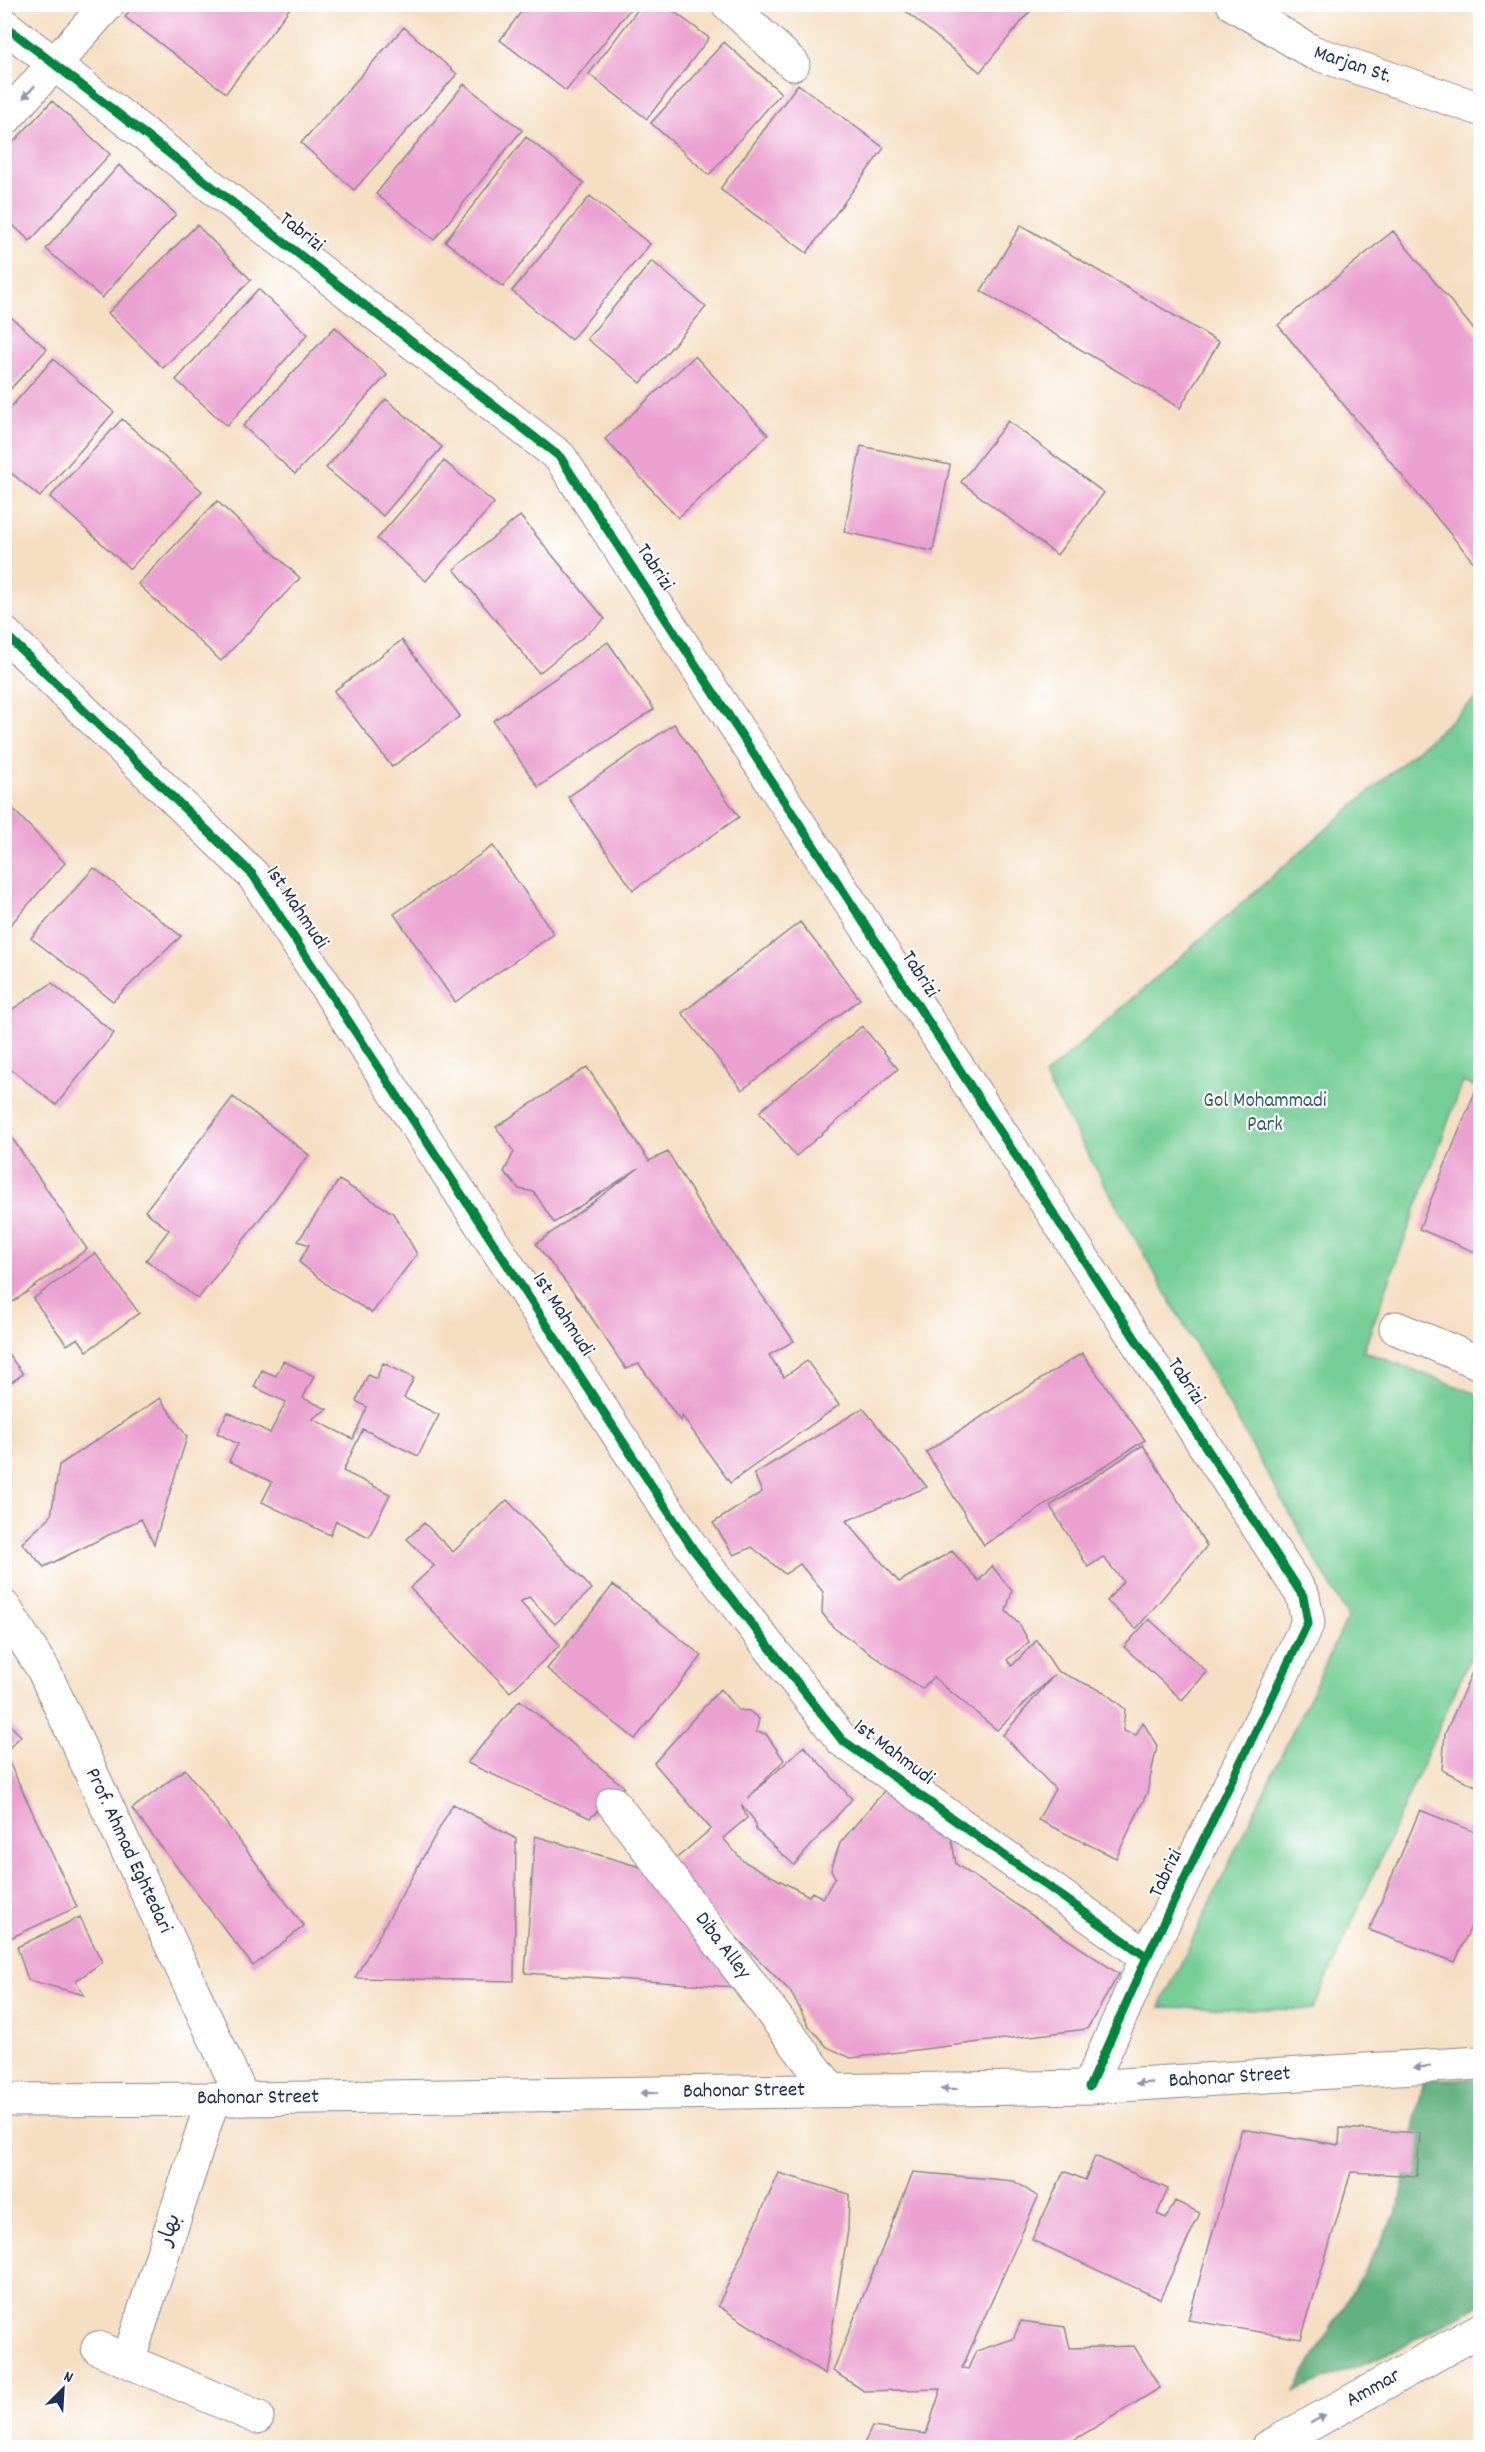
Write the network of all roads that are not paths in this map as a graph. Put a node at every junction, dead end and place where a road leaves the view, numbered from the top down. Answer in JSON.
{"nodes":[{"id":1,"x":108,"y":4,"type":"edge"},
{"id":2,"x":728,"y":4,"type":"edge"},
{"id":3,"x":1233,"y":4,"type":"edge"},
{"id":4,"x":4,"y":25,"type":"edge"},
{"id":5,"x":793,"y":64,"type":"dead end"},
{"id":6,"x":54,"y":65,"type":"junction"},
{"id":7,"x":1480,"y":109,"type":"edge"},
{"id":8,"x":4,"y":120,"type":"edge"},
{"id":9,"x":4,"y":633,"type":"edge"},
{"id":10,"x":1396,"y":1329,"type":"dead end"},
{"id":11,"x":1480,"y":1363,"type":"edge"},
{"id":12,"x":4,"y":1607,"type":"edge"},
{"id":13,"x":613,"y":1803,"type":"dead end"},
{"id":14,"x":1147,"y":1957,"type":"junction"},
{"id":15,"x":1480,"y":2063,"type":"edge"},
{"id":16,"x":1089,"y":2086,"type":"junction"},
{"id":17,"x":831,"y":2090,"type":"junction"},
{"id":18,"x":228,"y":2099,"type":"junction"},
{"id":19,"x":4,"y":2100,"type":"edge"},
{"id":20,"x":1480,"y":2330,"type":"edge"},
{"id":21,"x":98,"y":2348,"type":"dead end"},
{"id":22,"x":128,"y":2361,"type":"junction"},
{"id":23,"x":256,"y":2417,"type":"dead end"},
{"id":24,"x":1267,"y":2448,"type":"edge"}],
"edges":[{"from":1,"to":6,"type":"street"},
{"from":2,"to":5,"type":"street"},
{"from":3,"to":7,"type":"street","name":"Marjan St."},
{"from":4,"to":6,"type":"street","name":"Tabrizi"},
{"from":6,"to":8,"type":"street","one_way":true},
{"from":6,"to":14,"type":"street","name":"Tabrizi"},
{"from":9,"to":14,"type":"street","name":"1st Mahmudi"},
{"from":10,"to":11,"type":"street"},
{"from":12,"to":18,"type":"street","name":"Prof. Ahmad Eghtedari"},
{"from":13,"to":17,"type":"street","name":"Diba Alley"},
{"from":14,"to":16,"type":"street","name":"Tabrizi"},
{"from":15,"to":16,"type":"street","name":"Bahonar Street","one_way":true},
{"from":16,"to":17,"type":"street","name":"Bahonar Street","one_way":true},
{"from":17,"to":18,"type":"street","name":"Bahonar Street","one_way":true},
{"from":18,"to":19,"type":"street","name":"Bahonar Street"},
{"from":18,"to":22,"type":"street","name":"بهار"},
{"from":24,"to":20,"type":"street","name":"Ammar","one_way":true},
{"from":21,"to":22,"type":"street"},
{"from":22,"to":23,"type":"street"}]}
